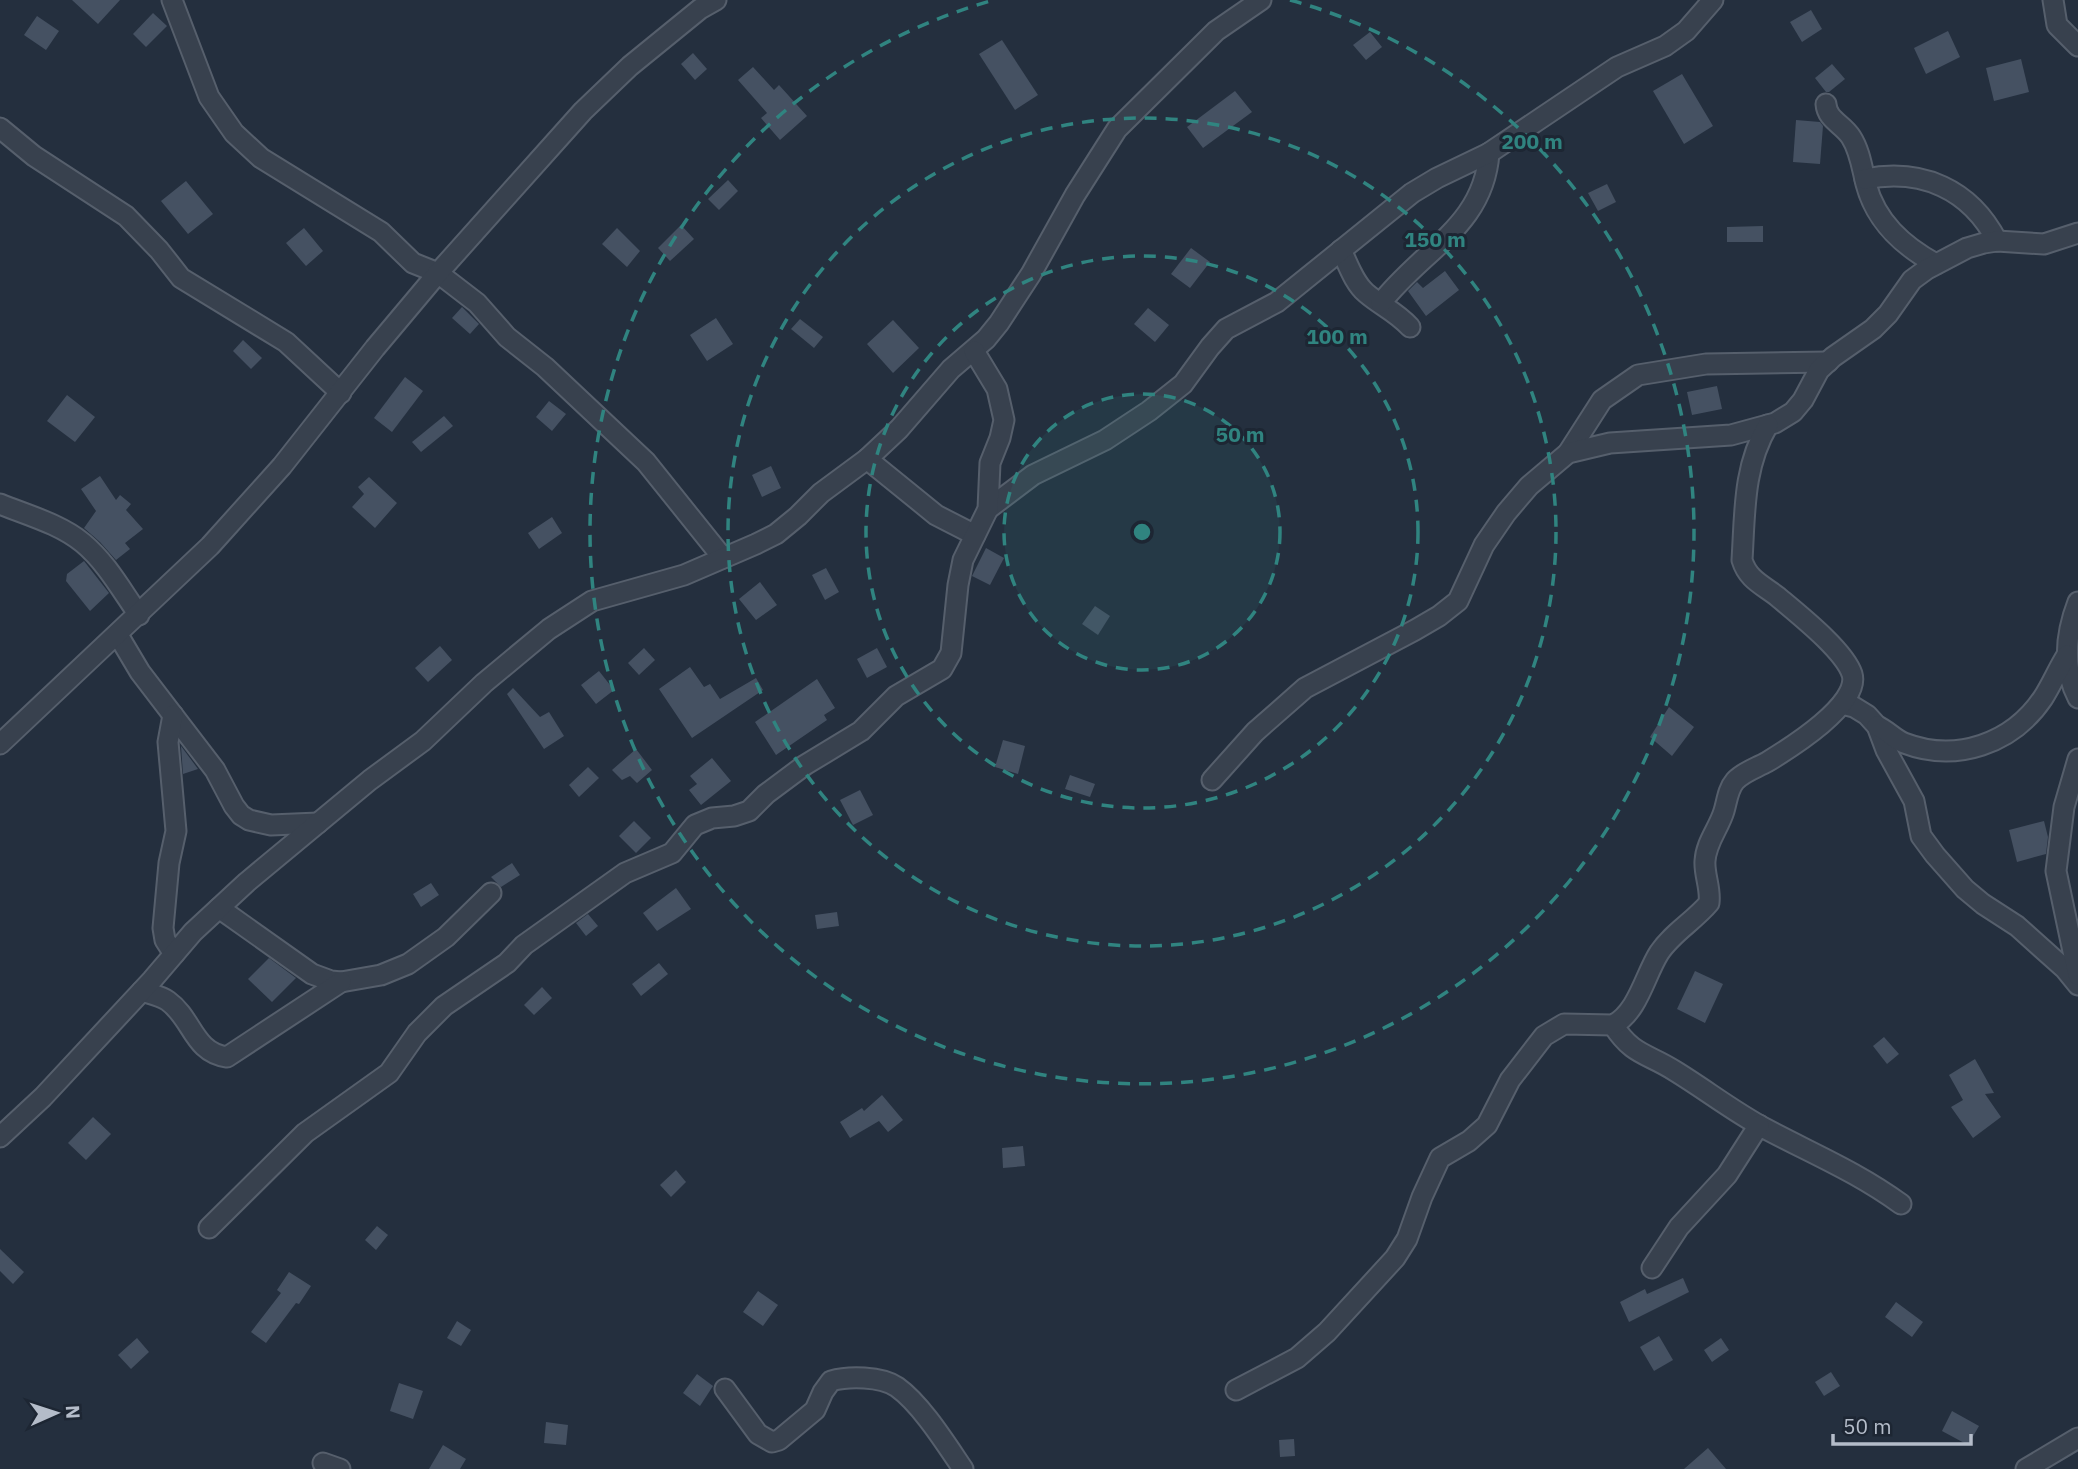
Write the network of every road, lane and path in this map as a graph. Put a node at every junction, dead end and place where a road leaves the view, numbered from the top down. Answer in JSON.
{"nodes":[{"id":1,"x":172,"y":0,"type":"edge"},
{"id":2,"x":1261,"y":0,"type":"edge"},
{"id":3,"x":1713,"y":0,"type":"edge"},
{"id":4,"x":2053,"y":0,"type":"edge"},
{"id":5,"x":703,"y":3,"type":"edge"},
{"id":6,"x":2078,"y":46,"type":"edge"},
{"id":7,"x":1826,"y":103,"type":"dead end"},
{"id":8,"x":0,"y":128,"type":"edge"},
{"id":9,"x":1489,"y":153,"type":"junction"},
{"id":10,"x":1865,"y":179,"type":"junction"},
{"id":11,"x":2078,"y":233,"type":"edge"},
{"id":12,"x":1997,"y":241,"type":"junction"},
{"id":13,"x":1340,"y":250,"type":"junction"},
{"id":14,"x":1936,"y":264,"type":"junction"},
{"id":15,"x":438,"y":273,"type":"junction"},
{"id":16,"x":1381,"y":303,"type":"junction"},
{"id":17,"x":1410,"y":327,"type":"dead end"},
{"id":18,"x":974,"y":351,"type":"junction"},
{"id":19,"x":1828,"y":362,"type":"junction"},
{"id":20,"x":341,"y":393,"type":"junction"},
{"id":21,"x":1768,"y":425,"type":"junction"},
{"id":22,"x":1568,"y":453,"type":"junction"},
{"id":23,"x":867,"y":459,"type":"junction"},
{"id":24,"x":0,"y":504,"type":"edge"},
{"id":25,"x":988,"y":509,"type":"junction"},
{"id":26,"x":975,"y":535,"type":"junction"},
{"id":27,"x":723,"y":558,"type":"junction"},
{"id":28,"x":2078,"y":602,"type":"edge"},
{"id":29,"x":139,"y":615,"type":"junction"},
{"id":30,"x":118,"y":635,"type":"junction"},
{"id":31,"x":2067,"y":655,"type":"junction"},
{"id":32,"x":2078,"y":698,"type":"edge"},
{"id":33,"x":1842,"y":704,"type":"junction"},
{"id":34,"x":173,"y":715,"type":"junction"},
{"id":35,"x":1877,"y":726,"type":"junction"},
{"id":36,"x":0,"y":744,"type":"edge"},
{"id":37,"x":2078,"y":759,"type":"edge"},
{"id":38,"x":1212,"y":780,"type":"dead end"},
{"id":39,"x":318,"y":823,"type":"junction"},
{"id":40,"x":491,"y":893,"type":"dead end"},
{"id":41,"x":219,"y":908,"type":"junction"},
{"id":42,"x":174,"y":954,"type":"junction"},
{"id":43,"x":2078,"y":975,"type":"edge"},
{"id":44,"x":341,"y":982,"type":"junction"},
{"id":45,"x":2078,"y":985,"type":"edge"},
{"id":46,"x":142,"y":991,"type":"junction"},
{"id":47,"x":1613,"y":1025,"type":"junction"},
{"id":48,"x":1759,"y":1125,"type":"junction"},
{"id":49,"x":0,"y":1137,"type":"edge"},
{"id":50,"x":1901,"y":1204,"type":"dead end"},
{"id":51,"x":209,"y":1228,"type":"dead end"},
{"id":52,"x":1652,"y":1268,"type":"dead end"},
{"id":53,"x":725,"y":1389,"type":"dead end"},
{"id":54,"x":1236,"y":1390,"type":"dead end"},
{"id":55,"x":2078,"y":1438,"type":"edge"},
{"id":56,"x":962,"y":1469,"type":"edge"},
{"id":57,"x":2026,"y":1469,"type":"edge"}],
"edges":[{"from":1,"to":15,"type":"street"},
{"from":2,"to":18,"type":"street"},
{"from":3,"to":9,"type":"street"},
{"from":4,"to":6,"type":"street"},
{"from":5,"to":15,"type":"street"},
{"from":7,"to":10,"type":"street"},
{"from":8,"to":20,"type":"street"},
{"from":9,"to":13,"type":"street"},
{"from":9,"to":16,"type":"street"},
{"from":10,"to":12,"type":"street"},
{"from":10,"to":14,"type":"street"},
{"from":11,"to":12,"type":"street"},
{"from":12,"to":14,"type":"street"},
{"from":13,"to":16,"type":"street"},
{"from":13,"to":25,"type":"street"},
{"from":14,"to":19,"type":"street"},
{"from":15,"to":20,"type":"street"},
{"from":15,"to":27,"type":"street"},
{"from":16,"to":17,"type":"street"},
{"from":18,"to":23,"type":"street"},
{"from":18,"to":25,"type":"street"},
{"from":19,"to":21,"type":"street"},
{"from":19,"to":22,"type":"street"},
{"from":20,"to":29,"type":"street"},
{"from":21,"to":22,"type":"street"},
{"from":21,"to":33,"type":"street"},
{"from":22,"to":38,"type":"street"},
{"from":23,"to":26,"type":"street"},
{"from":23,"to":27,"type":"street"},
{"from":24,"to":29,"type":"street"},
{"from":25,"to":26,"type":"street"},
{"from":26,"to":51,"type":"street"},
{"from":27,"to":39,"type":"street"},
{"from":28,"to":31,"type":"street"},
{"from":29,"to":30,"type":"street"},
{"from":30,"to":34,"type":"street"},
{"from":30,"to":36,"type":"street"},
{"from":31,"to":32,"type":"street"},
{"from":31,"to":35,"type":"street"},
{"from":33,"to":35,"type":"street"},
{"from":33,"to":47,"type":"street"},
{"from":34,"to":39,"type":"street"},
{"from":34,"to":42,"type":"street"},
{"from":35,"to":45,"type":"street"},
{"from":37,"to":43,"type":"street"},
{"from":39,"to":41,"type":"street"},
{"from":40,"to":44,"type":"street"},
{"from":41,"to":42,"type":"street"},
{"from":41,"to":44,"type":"street"},
{"from":42,"to":46,"type":"street"},
{"from":44,"to":46,"type":"street"},
{"from":46,"to":49,"type":"street"},
{"from":47,"to":48,"type":"street"},
{"from":47,"to":54,"type":"street"},
{"from":48,"to":50,"type":"street"},
{"from":48,"to":52,"type":"street"},
{"from":53,"to":56,"type":"street"},
{"from":55,"to":57,"type":"street"}]}
